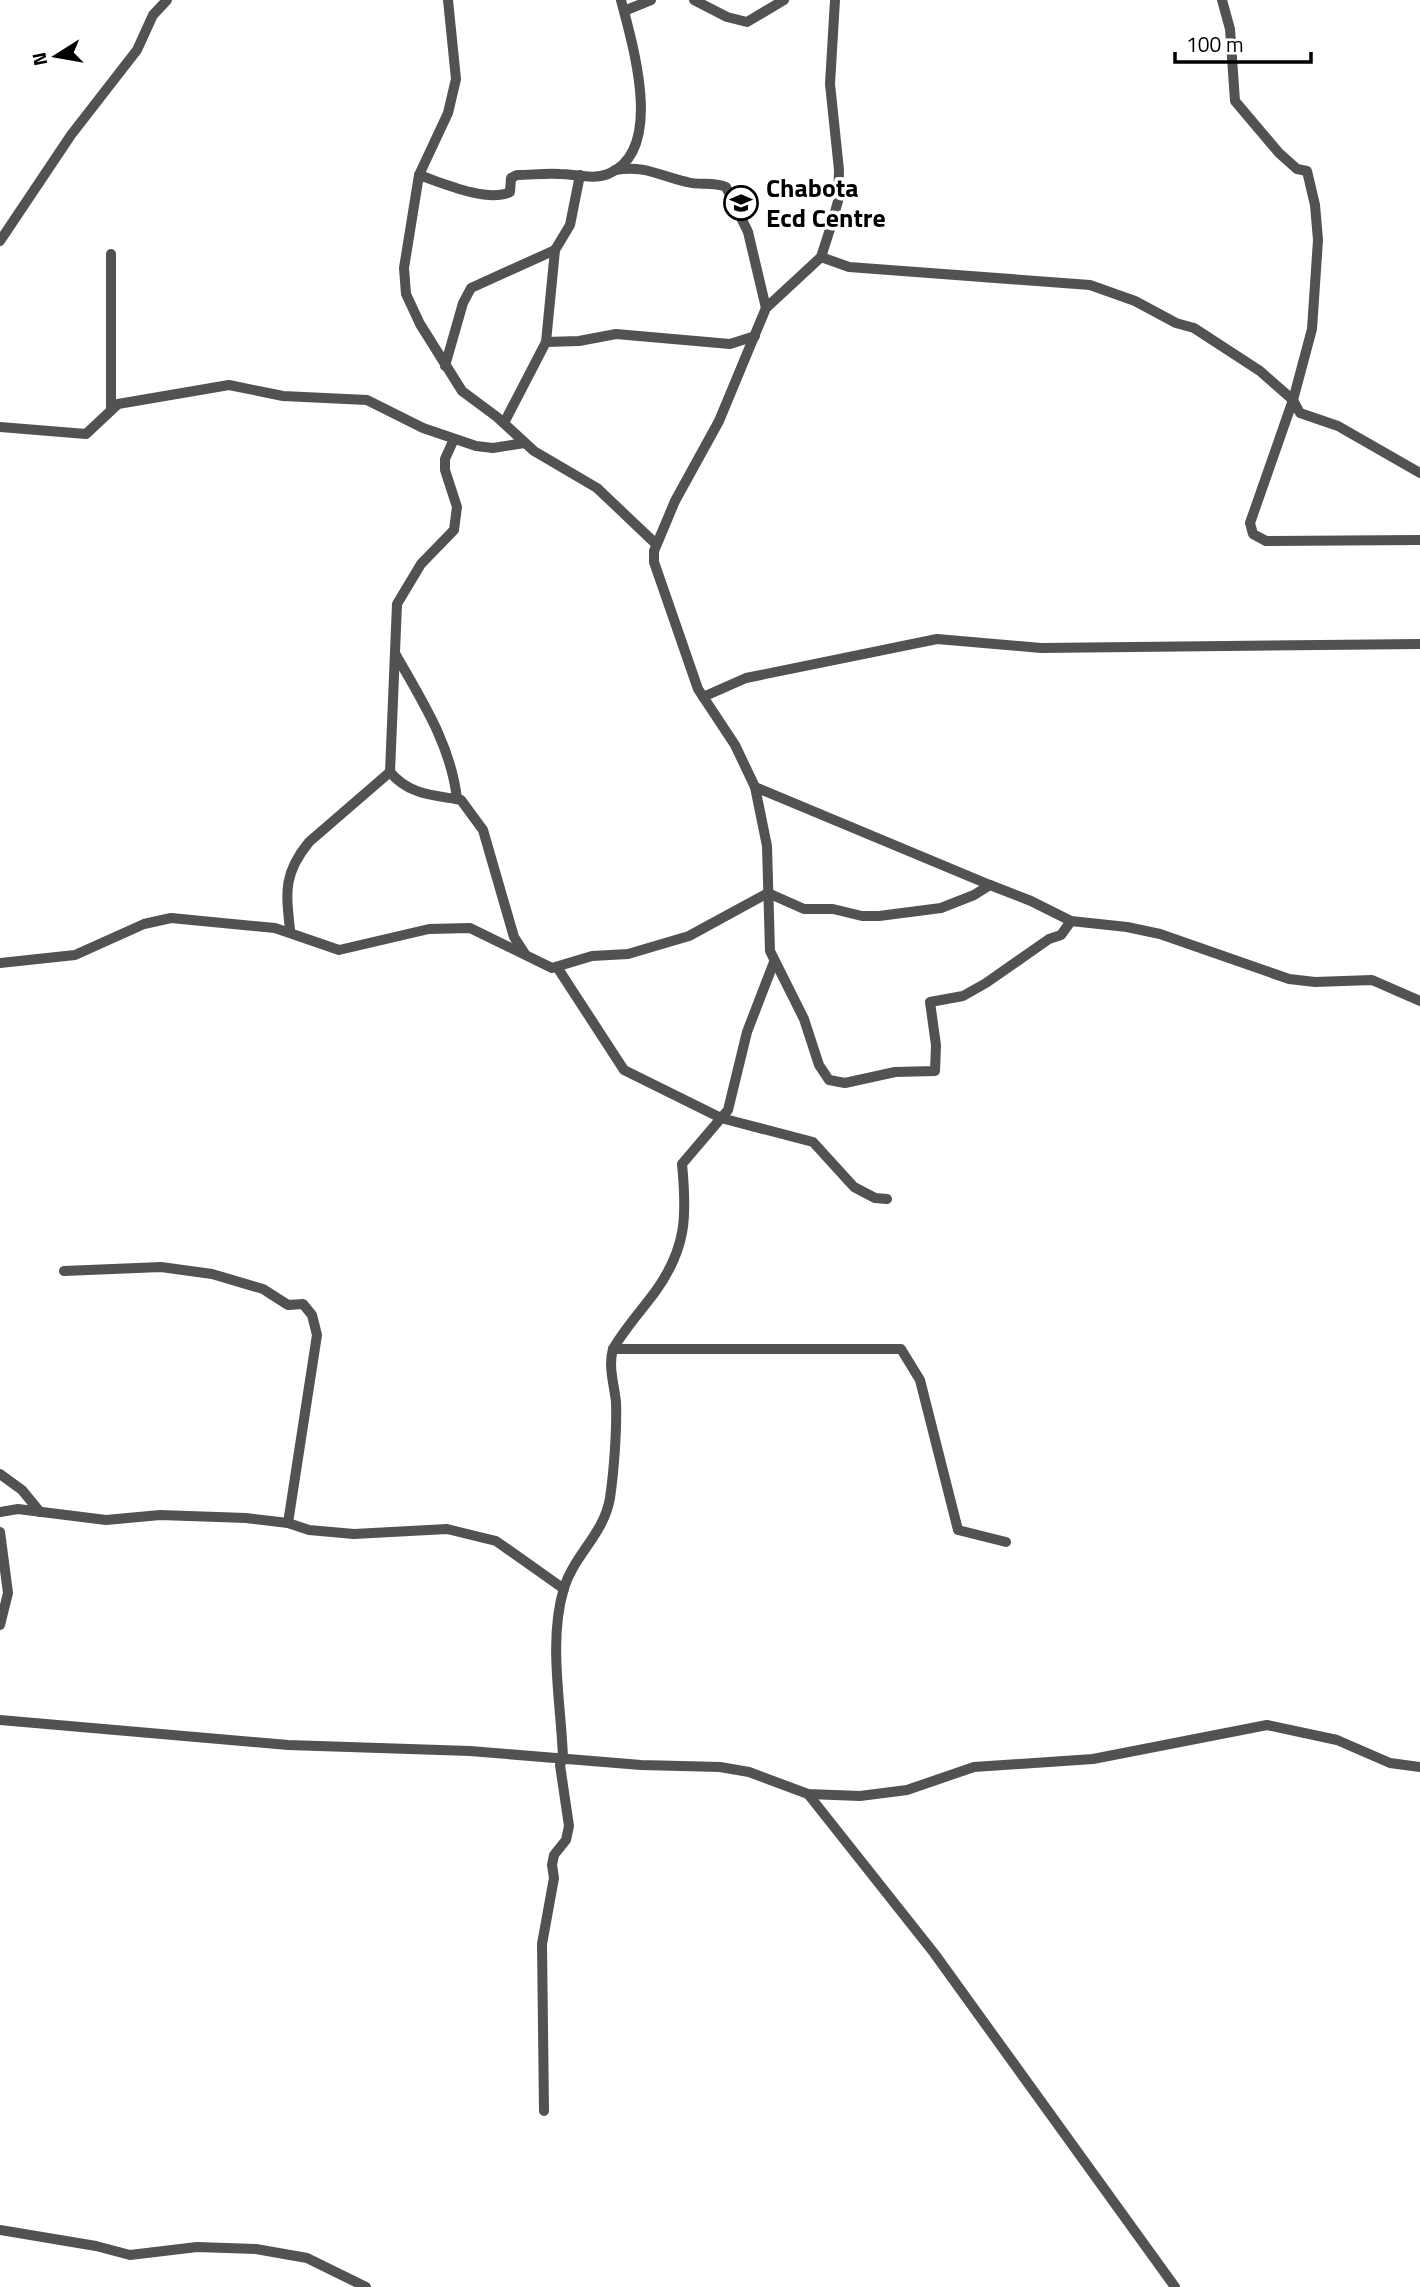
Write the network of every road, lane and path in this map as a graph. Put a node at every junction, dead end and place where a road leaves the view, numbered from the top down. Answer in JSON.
{"nodes":[{"id":1,"x":167,"y":0,"type":"edge"},
{"id":2,"x":448,"y":0,"type":"edge"},
{"id":3,"x":651,"y":0,"type":"edge"},
{"id":4,"x":694,"y":0,"type":"edge"},
{"id":5,"x":784,"y":0,"type":"edge"},
{"id":6,"x":835,"y":0,"type":"edge"},
{"id":7,"x":1222,"y":0,"type":"edge"},
{"id":8,"x":623,"y":5,"type":"edge"},
{"id":9,"x":615,"y":170,"type":"junction"},
{"id":10,"x":419,"y":175,"type":"junction"},
{"id":11,"x":580,"y":175,"type":"junction"},
{"id":12,"x":0,"y":242,"type":"edge"},
{"id":13,"x":555,"y":250,"type":"junction"},
{"id":14,"x":111,"y":254,"type":"dead end"},
{"id":15,"x":821,"y":257,"type":"junction"},
{"id":16,"x":766,"y":308,"type":"junction"},
{"id":17,"x":755,"y":336,"type":"junction"},
{"id":18,"x":546,"y":342,"type":"junction"},
{"id":19,"x":445,"y":366,"type":"junction"},
{"id":20,"x":1293,"y":400,"type":"junction"},
{"id":21,"x":111,"y":409,"type":"junction"},
{"id":22,"x":504,"y":423,"type":"junction"},
{"id":23,"x":0,"y":427,"type":"edge"},
{"id":24,"x":454,"y":439,"type":"junction"},
{"id":25,"x":524,"y":443,"type":"junction"},
{"id":26,"x":1420,"y":473,"type":"edge"},
{"id":27,"x":1420,"y":540,"type":"edge"},
{"id":28,"x":656,"y":544,"type":"junction"},
{"id":29,"x":1420,"y":644,"type":"edge"},
{"id":30,"x":395,"y":653,"type":"junction"},
{"id":31,"x":703,"y":697,"type":"junction"},
{"id":32,"x":390,"y":772,"type":"junction"},
{"id":33,"x":755,"y":788,"type":"junction"},
{"id":34,"x":457,"y":799,"type":"junction"},
{"id":35,"x":990,"y":885,"type":"junction"},
{"id":36,"x":768,"y":893,"type":"junction"},
{"id":37,"x":1071,"y":921,"type":"junction"},
{"id":38,"x":290,"y":930,"type":"junction"},
{"id":39,"x":526,"y":956,"type":"junction"},
{"id":40,"x":774,"y":962,"type":"junction"},
{"id":41,"x":0,"y":963,"type":"edge"},
{"id":42,"x":557,"y":967,"type":"junction"},
{"id":43,"x":1420,"y":1001,"type":"edge"},
{"id":44,"x":721,"y":1118,"type":"junction"},
{"id":45,"x":887,"y":1199,"type":"dead end"},
{"id":46,"x":64,"y":1272,"type":"dead end"},
{"id":47,"x":613,"y":1349,"type":"junction"},
{"id":48,"x":0,"y":1474,"type":"edge"},
{"id":49,"x":0,"y":1512,"type":"edge"},
{"id":50,"x":40,"y":1512,"type":"junction"},
{"id":51,"x":288,"y":1523,"type":"junction"},
{"id":52,"x":0,"y":1532,"type":"edge"},
{"id":53,"x":1006,"y":1542,"type":"dead end"},
{"id":54,"x":564,"y":1589,"type":"junction"},
{"id":55,"x":2,"y":1611,"type":"edge"},
{"id":56,"x":0,"y":1625,"type":"edge"},
{"id":57,"x":0,"y":1720,"type":"edge"},
{"id":58,"x":564,"y":1758,"type":"junction"},
{"id":59,"x":1420,"y":1767,"type":"edge"},
{"id":60,"x":808,"y":1794,"type":"junction"},
{"id":61,"x":544,"y":2111,"type":"dead end"},
{"id":62,"x":0,"y":2230,"type":"edge"},
{"id":63,"x":366,"y":2287,"type":"edge"},
{"id":64,"x":1175,"y":2287,"type":"edge"}],
"edges":[{"from":1,"to":12,"type":"street"},
{"from":2,"to":10,"type":"street"},
{"from":3,"to":8,"type":"street"},
{"from":4,"to":5,"type":"street"},
{"from":6,"to":15,"type":"street"},
{"from":7,"to":20,"type":"street"},
{"from":8,"to":9,"type":"street"},
{"from":9,"to":11,"type":"street"},
{"from":9,"to":16,"type":"street"},
{"from":10,"to":11,"type":"street"},
{"from":10,"to":19,"type":"street"},
{"from":11,"to":13,"type":"street"},
{"from":13,"to":18,"type":"street"},
{"from":13,"to":19,"type":"street"},
{"from":14,"to":21,"type":"street"},
{"from":15,"to":16,"type":"street"},
{"from":15,"to":20,"type":"street"},
{"from":16,"to":17,"type":"street"},
{"from":17,"to":18,"type":"street"},
{"from":17,"to":28,"type":"street"},
{"from":18,"to":22,"type":"street"},
{"from":19,"to":22,"type":"street"},
{"from":20,"to":26,"type":"street"},
{"from":20,"to":27,"type":"street"},
{"from":21,"to":23,"type":"street"},
{"from":21,"to":24,"type":"street"},
{"from":22,"to":25,"type":"street"},
{"from":24,"to":25,"type":"street"},
{"from":24,"to":30,"type":"street"},
{"from":25,"to":28,"type":"street"},
{"from":28,"to":31,"type":"street"},
{"from":29,"to":31,"type":"street"},
{"from":30,"to":32,"type":"street"},
{"from":30,"to":34,"type":"street"},
{"from":31,"to":33,"type":"street"},
{"from":32,"to":34,"type":"street"},
{"from":32,"to":38,"type":"street"},
{"from":33,"to":35,"type":"street"},
{"from":33,"to":36,"type":"street"},
{"from":34,"to":39,"type":"street"},
{"from":35,"to":36,"type":"street"},
{"from":35,"to":37,"type":"street"},
{"from":36,"to":40,"type":"street"},
{"from":36,"to":42,"type":"street"},
{"from":37,"to":40,"type":"street"},
{"from":37,"to":43,"type":"street"},
{"from":38,"to":39,"type":"street"},
{"from":38,"to":41,"type":"street"},
{"from":39,"to":42,"type":"street"},
{"from":40,"to":44,"type":"street"},
{"from":42,"to":44,"type":"street"},
{"from":44,"to":45,"type":"street"},
{"from":44,"to":47,"type":"street"},
{"from":46,"to":51,"type":"street"},
{"from":47,"to":53,"type":"street"},
{"from":47,"to":54,"type":"street"},
{"from":48,"to":50,"type":"street"},
{"from":49,"to":50,"type":"street"},
{"from":50,"to":51,"type":"street"},
{"from":51,"to":54,"type":"street"},
{"from":52,"to":55,"type":"street"},
{"from":54,"to":58,"type":"street"},
{"from":55,"to":56,"type":"street"},
{"from":57,"to":58,"type":"street"},
{"from":58,"to":60,"type":"street"},
{"from":58,"to":61,"type":"street"},
{"from":59,"to":60,"type":"street"},
{"from":60,"to":64,"type":"street"},
{"from":62,"to":63,"type":"street"}]}
